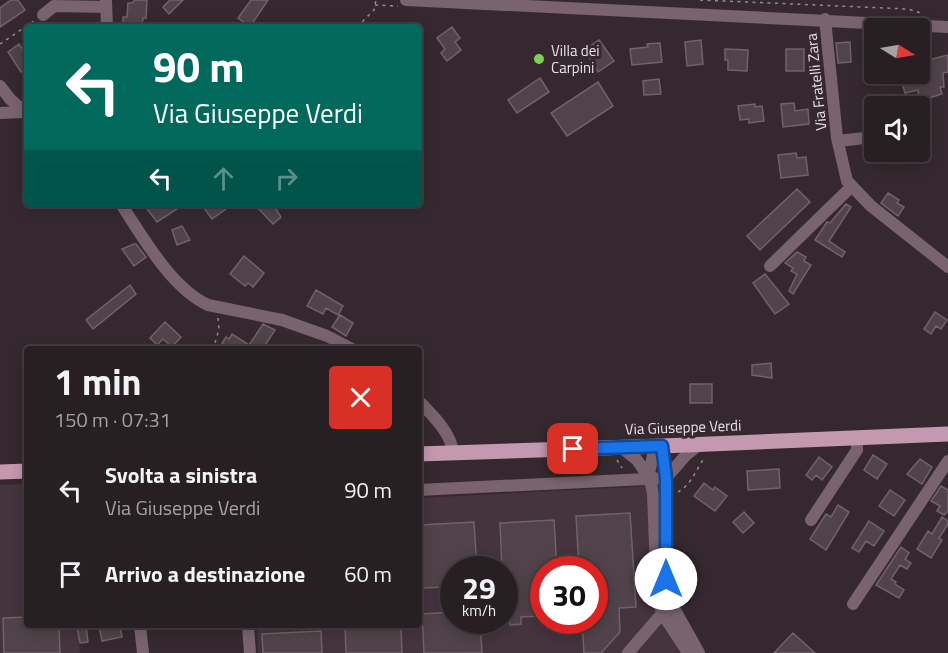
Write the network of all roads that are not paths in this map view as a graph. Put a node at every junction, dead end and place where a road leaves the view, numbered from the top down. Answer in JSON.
{"nodes":[{"id":1,"x":407,"y":0,"type":"edge"},
{"id":2,"x":515,"y":3,"type":"edge"},
{"id":3,"x":106,"y":4,"type":"edge"},
{"id":4,"x":591,"y":4,"type":"edge"},
{"id":5,"x":43,"y":15,"type":"road end"},
{"id":6,"x":825,"y":20,"type":"junction"},
{"id":7,"x":107,"y":24,"type":"edge"},
{"id":8,"x":948,"y":27,"type":"edge"},
{"id":9,"x":0,"y":86,"type":"edge"},
{"id":10,"x":24,"y":112,"type":"edge"},
{"id":11,"x":0,"y":113,"type":"edge"},
{"id":12,"x":24,"y":113,"type":"edge"},
{"id":13,"x":864,"y":138,"type":"edge"},
{"id":14,"x":838,"y":141,"type":"junction"},
{"id":15,"x":852,"y":186,"type":"junction"},
{"id":16,"x":123,"y":207,"type":"edge"},
{"id":17,"x":770,"y":266,"type":"dead end"},
{"id":18,"x":948,"y":267,"type":"edge"},
{"id":19,"x":346,"y":346,"type":"edge"},
{"id":20,"x":422,"y":404,"type":"edge"},
{"id":21,"x":948,"y":434,"type":"edge"},
{"id":22,"x":857,"y":438,"type":"junction"},
{"id":23,"x":658,"y":446,"type":"junction"},
{"id":24,"x":621,"y":447,"type":"junction"},
{"id":25,"x":702,"y":451,"type":"junction"},
{"id":26,"x":453,"y":452,"type":"junction"},
{"id":27,"x":422,"y":454,"type":"edge"},
{"id":28,"x":948,"y":461,"type":"edge"},
{"id":29,"x":24,"y":471,"type":"edge"},
{"id":30,"x":0,"y":472,"type":"edge"},
{"id":31,"x":666,"y":478,"type":"junction"},
{"id":32,"x":650,"y":479,"type":"junction"},
{"id":33,"x":422,"y":490,"type":"edge"},
{"id":34,"x":811,"y":520,"type":"dead end"},
{"id":35,"x":671,"y":603,"type":"junction"},
{"id":36,"x":853,"y":604,"type":"dead end"},
{"id":37,"x":662,"y":613,"type":"junction"},
{"id":38,"x":140,"y":628,"type":"edge"},
{"id":39,"x":248,"y":628,"type":"edge"},
{"id":40,"x":143,"y":653,"type":"edge"},
{"id":41,"x":250,"y":653,"type":"edge"},
{"id":42,"x":628,"y":653,"type":"edge"},
{"id":43,"x":688,"y":653,"type":"edge"},
{"id":44,"x":699,"y":653,"type":"edge"}],
"edges":[{"from":1,"to":2,"type":"street"},
{"from":2,"to":4,"type":"street"},
{"from":3,"to":5,"type":"street"},
{"from":3,"to":7,"type":"street"},
{"from":4,"to":6,"type":"street"},
{"from":6,"to":8,"type":"street"},
{"from":6,"to":14,"type":"street","name":"Via Fratelli Zara"},
{"from":9,"to":10,"type":"street"},
{"from":11,"to":12,"type":"street"},
{"from":13,"to":14,"type":"street","name":"Via Fratelli Zara"},
{"from":14,"to":15,"type":"street","name":"Via Fratelli Zara"},
{"from":15,"to":17,"type":"street"},
{"from":15,"to":18,"type":"street","name":"Via Fratelli Zara"},
{"from":16,"to":19,"type":"street"},
{"from":20,"to":26,"type":"street"},
{"from":21,"to":22,"type":"main road","name":"Via Giuseppe Verdi"},
{"from":22,"to":25,"type":"main road","name":"Via Giuseppe Verdi"},
{"from":22,"to":34,"type":"street"},
{"from":23,"to":24,"type":"main road","name":"Via Giuseppe Verdi"},
{"from":23,"to":25,"type":"main road","name":"Via Giuseppe Verdi"},
{"from":23,"to":31,"type":"street"},
{"from":23,"to":32,"type":"street"},
{"from":24,"to":26,"type":"main road","name":"Via Giuseppe Verdi"},
{"from":24,"to":32,"type":"street"},
{"from":25,"to":31,"type":"street"},
{"from":26,"to":27,"type":"main road","name":"Via Giuseppe Verdi"},
{"from":28,"to":36,"type":"street"},
{"from":29,"to":30,"type":"main road"},
{"from":31,"to":32,"type":"street"},
{"from":31,"to":35,"type":"street"},
{"from":32,"to":33,"type":"street"},
{"from":32,"to":37,"type":"street"},
{"from":35,"to":37,"type":"street"},
{"from":35,"to":44,"type":"street"},
{"from":37,"to":42,"type":"street"},
{"from":37,"to":43,"type":"street"},
{"from":38,"to":40,"type":"street"},
{"from":39,"to":41,"type":"street"}]}
